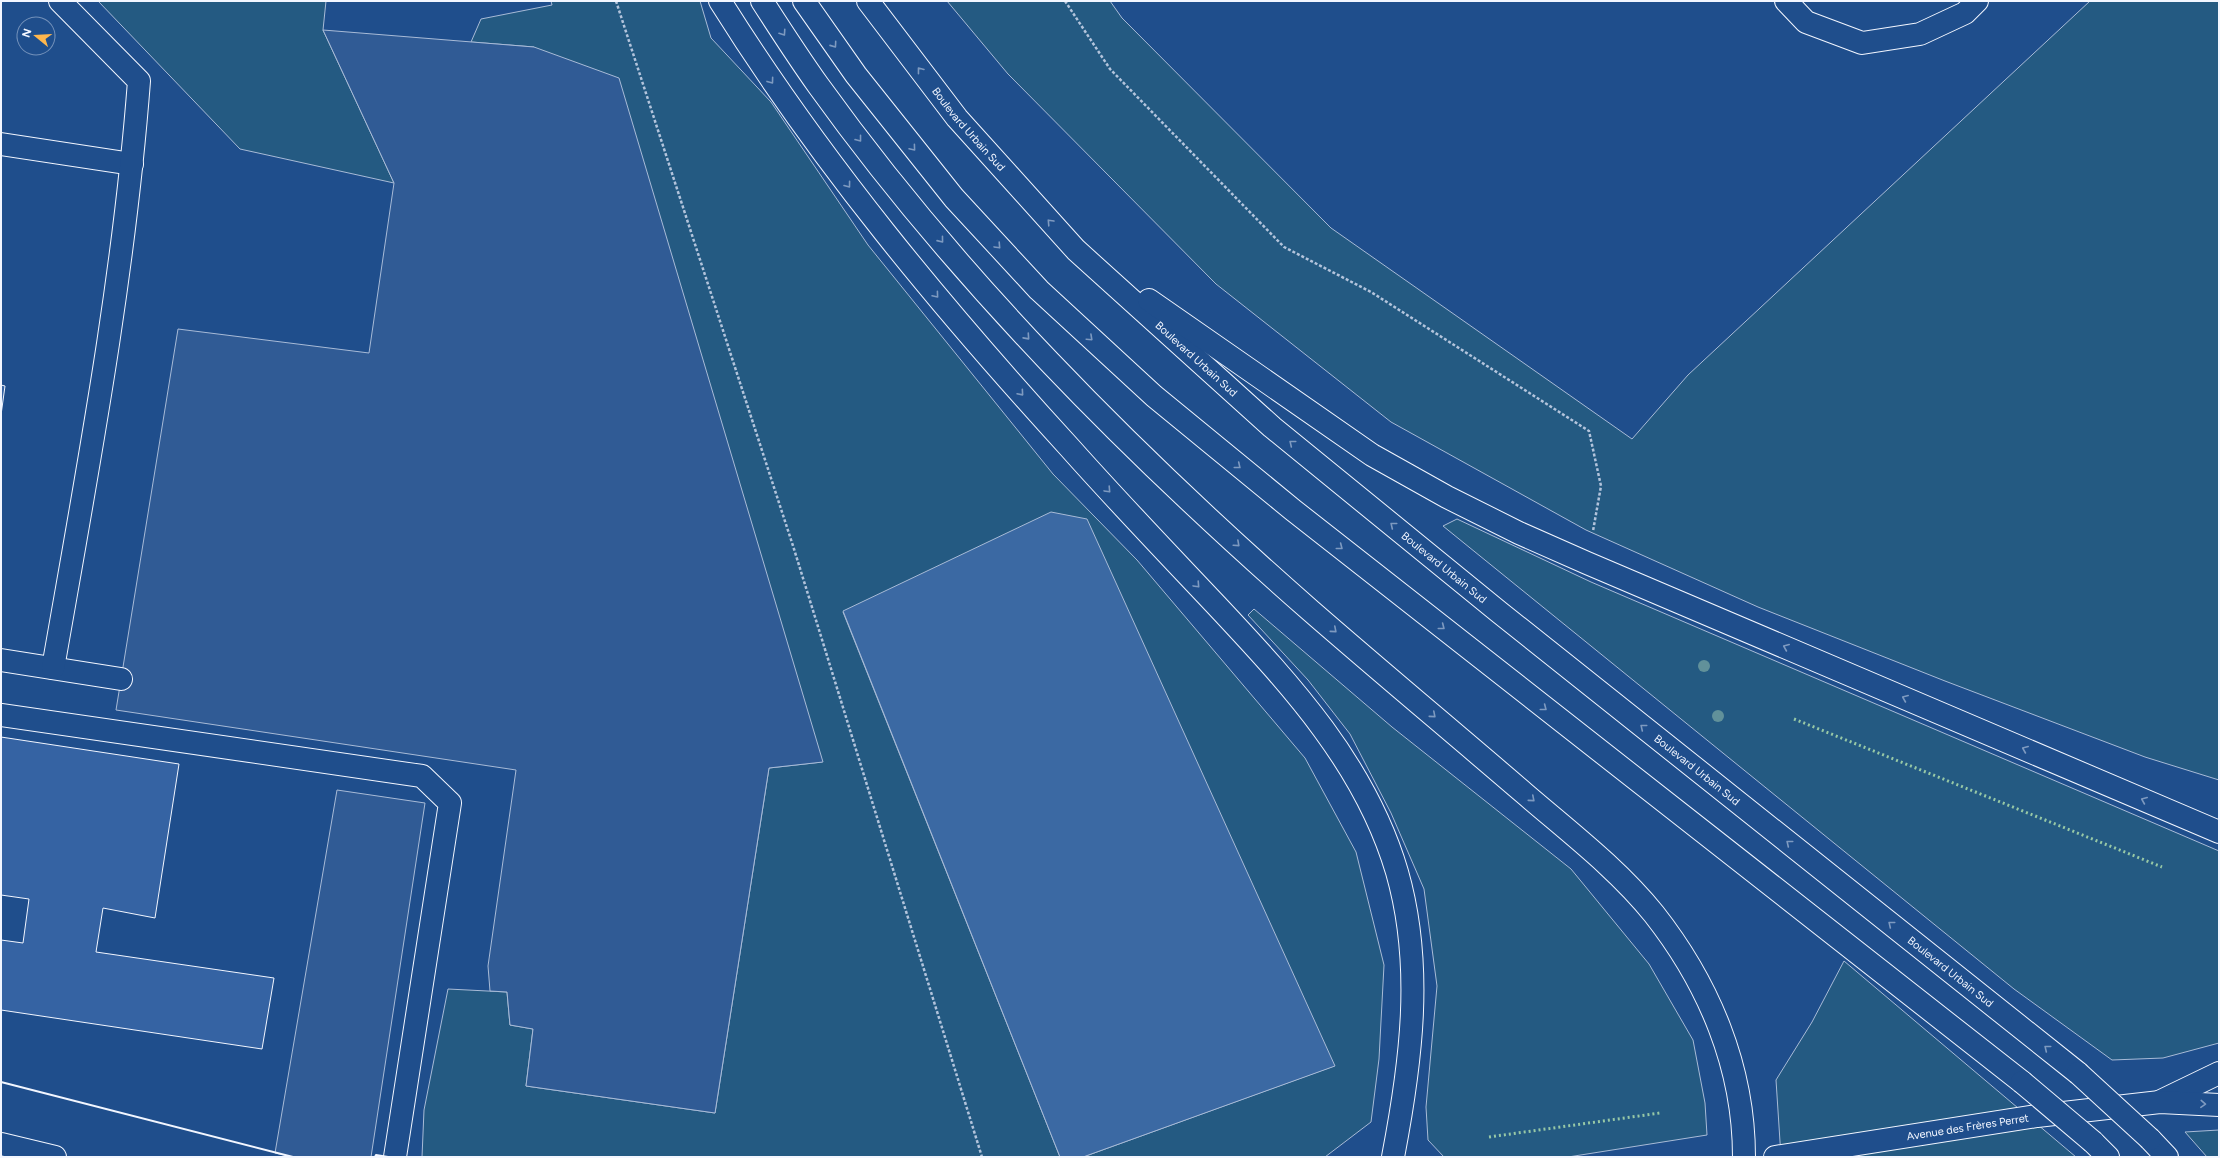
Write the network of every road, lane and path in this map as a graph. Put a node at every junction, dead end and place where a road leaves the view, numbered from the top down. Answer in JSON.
{"nodes":[{"id":1,"x":60,"y":1,"type":"edge"},
{"id":2,"x":616,"y":1,"type":"edge"},
{"id":3,"x":720,"y":1,"type":"edge"},
{"id":4,"x":762,"y":1,"type":"edge"},
{"id":5,"x":804,"y":1,"type":"edge"},
{"id":6,"x":868,"y":1,"type":"edge"},
{"id":7,"x":1065,"y":1,"type":"edge"},
{"id":8,"x":1786,"y":1,"type":"edge"},
{"id":9,"x":1978,"y":1,"type":"edge"},
{"id":10,"x":1,"y":144,"type":"edge"},
{"id":11,"x":132,"y":164,"type":"junction"},
{"id":12,"x":1076,"y":250,"type":"junction"},
{"id":13,"x":1587,"y":563,"type":"junction"},
{"id":14,"x":1,"y":660,"type":"edge"},
{"id":15,"x":52,"y":668,"type":"junction"},
{"id":16,"x":121,"y":679,"type":"dead end"},
{"id":17,"x":1,"y":715,"type":"edge"},
{"id":18,"x":2176,"y":813,"type":"junction"},
{"id":19,"x":2219,"y":817,"type":"edge"},
{"id":20,"x":2219,"y":832,"type":"edge"},
{"id":21,"x":2219,"y":1073,"type":"edge"},
{"id":22,"x":2160,"y":1102,"type":"junction"},
{"id":23,"x":2219,"y":1105,"type":"edge"},
{"id":24,"x":1,"y":1144,"type":"edge"},
{"id":25,"x":2101,"y":1150,"type":"edge"},
{"id":26,"x":55,"y":1157,"type":"edge"},
{"id":27,"x":395,"y":1157,"type":"edge"},
{"id":28,"x":982,"y":1157,"type":"edge"},
{"id":29,"x":1393,"y":1157,"type":"edge"},
{"id":30,"x":1744,"y":1157,"type":"edge"},
{"id":31,"x":1775,"y":1157,"type":"edge"},
{"id":32,"x":2166,"y":1157,"type":"edge"}],
"edges":[{"from":1,"to":11,"type":"main road"},
{"from":2,"to":28,"type":"path"},
{"from":3,"to":29,"type":"main road","one_way":true},
{"from":4,"to":30,"type":"main road","one_way":true},
{"from":5,"to":25,"type":"main road","one_way":true,"bridge":true},
{"from":12,"to":6,"type":"main road","name":"Boulevard Urbain Sud","one_way":true},
{"from":7,"to":13,"type":"path"},
{"from":8,"to":9,"type":"main road"},
{"from":10,"to":11,"type":"main road"},
{"from":11,"to":15,"type":"main road"},
{"from":12,"to":13,"type":"main road"},
{"from":32,"to":12,"type":"main road","name":"Boulevard Urbain Sud","one_way":true,"bridge":true},
{"from":18,"to":13,"type":"main road","one_way":true},
{"from":14,"to":15,"type":"main road"},
{"from":15,"to":16,"type":"main road"},
{"from":17,"to":27,"type":"main road"},
{"from":18,"to":19,"type":"main road"},
{"from":18,"to":20,"type":"main road"},
{"from":21,"to":22,"type":"main road"},
{"from":22,"to":23,"type":"main road","one_way":true},
{"from":22,"to":31,"type":"main road","name":"Avenue des Frères Perret"},
{"from":24,"to":26,"type":"main road"}]}
